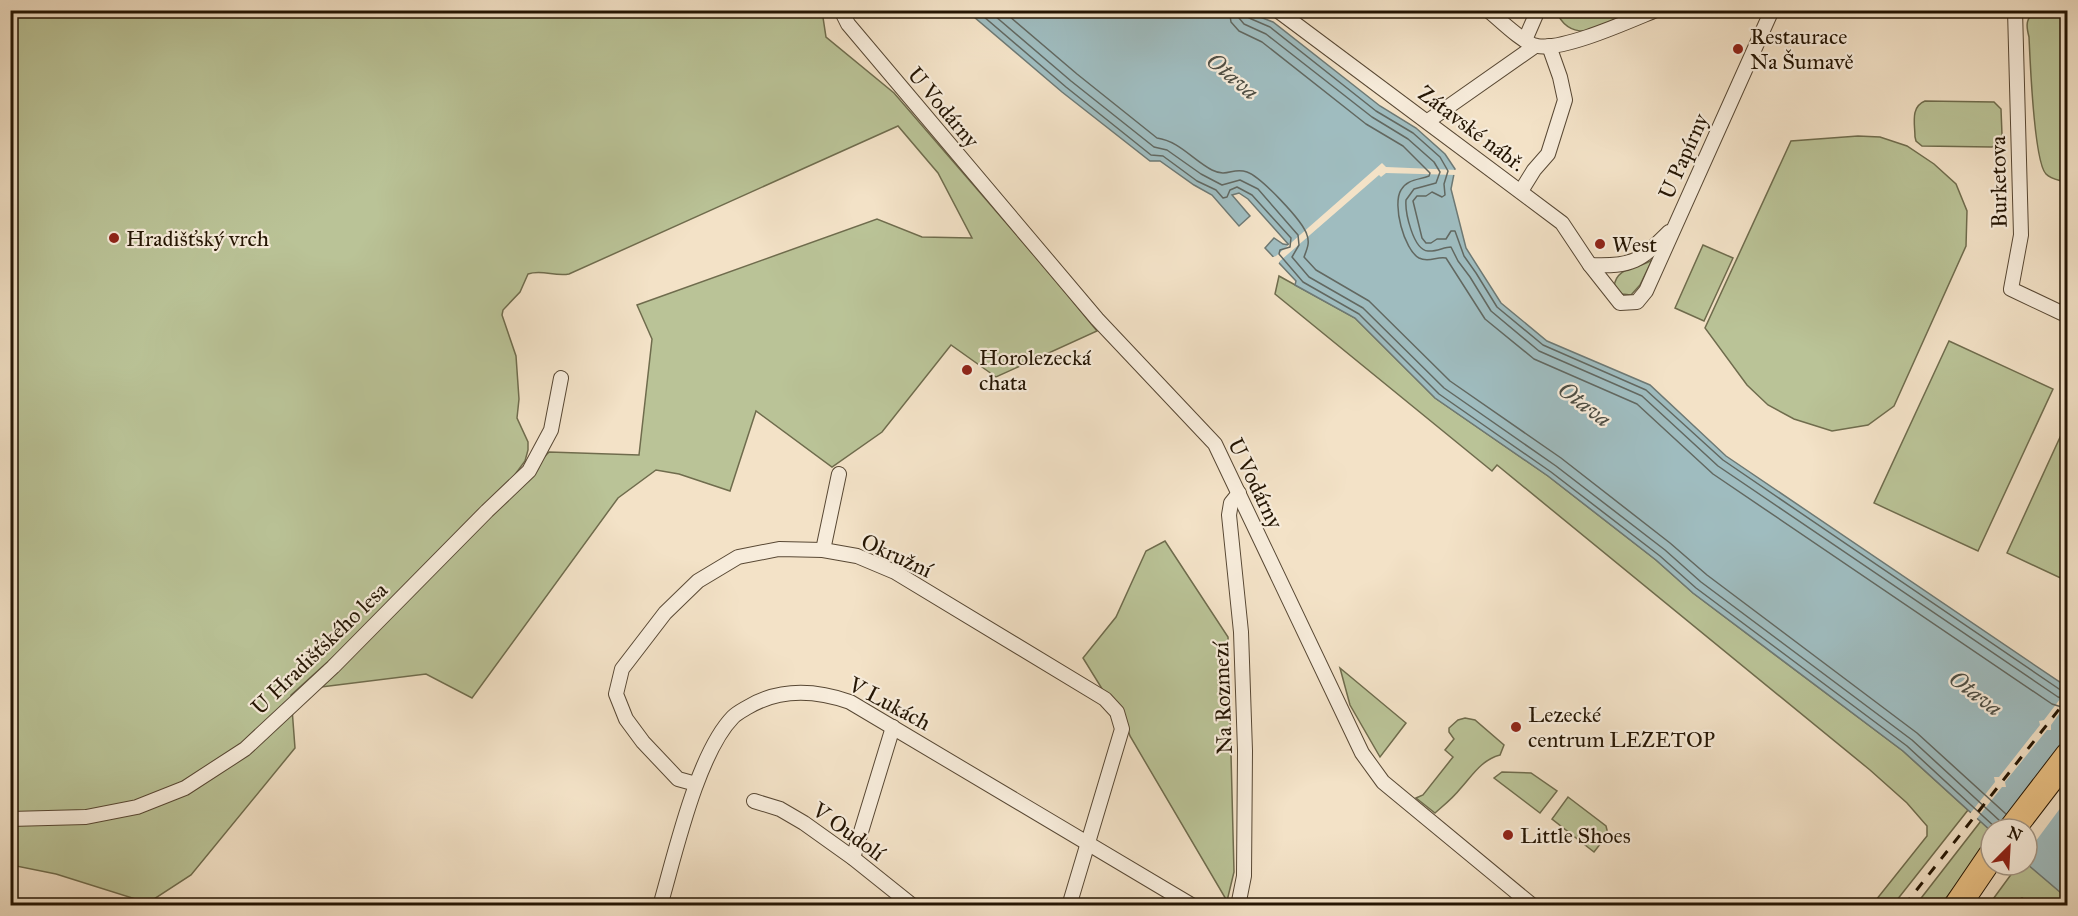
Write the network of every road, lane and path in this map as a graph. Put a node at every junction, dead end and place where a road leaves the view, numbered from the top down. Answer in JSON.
{"nodes":[{"id":1,"x":841,"y":10,"type":"edge"},
{"id":2,"x":1277,"y":10,"type":"edge"},
{"id":3,"x":1488,"y":10,"type":"edge"},
{"id":4,"x":1538,"y":10,"type":"edge"},
{"id":5,"x":1656,"y":10,"type":"edge"},
{"id":6,"x":1772,"y":10,"type":"edge"},
{"id":7,"x":2015,"y":10,"type":"edge"},
{"id":8,"x":1530,"y":43,"type":"junction"},
{"id":9,"x":1549,"y":46,"type":"junction"},
{"id":10,"x":1428,"y":121,"type":"junction"},
{"id":11,"x":1521,"y":190,"type":"junction"},
{"id":12,"x":1674,"y":227,"type":"junction"},
{"id":13,"x":1590,"y":265,"type":"junction"},
{"id":14,"x":1620,"y":303,"type":"joint"},
{"id":15,"x":2067,"y":316,"type":"edge"},
{"id":16,"x":561,"y":378,"type":"dead end"},
{"id":17,"x":839,"y":474,"type":"dead end"},
{"id":18,"x":1239,"y":492,"type":"junction"},
{"id":19,"x":823,"y":550,"type":"junction"},
{"id":20,"x":893,"y":727,"type":"junction"},
{"id":21,"x":2067,"y":756,"type":"edge"},
{"id":22,"x":2067,"y":779,"type":"edge"},
{"id":23,"x":696,"y":784,"type":"junction"},
{"id":24,"x":754,"y":801,"type":"dead end"},
{"id":25,"x":2021,"y":817,"type":"edge"},
{"id":26,"x":2038,"y":817,"type":"edge"},
{"id":27,"x":10,"y":819,"type":"edge"},
{"id":28,"x":1089,"y":843,"type":"junction"},
{"id":29,"x":853,"y":858,"type":"junction"},
{"id":30,"x":1986,"y":877,"type":"edge"},
{"id":31,"x":1987,"y":877,"type":"edge"},
{"id":32,"x":660,"y":906,"type":"edge"},
{"id":33,"x":913,"y":906,"type":"edge"},
{"id":34,"x":1070,"y":906,"type":"edge"},
{"id":35,"x":1193,"y":906,"type":"edge"},
{"id":36,"x":1238,"y":906,"type":"edge"},
{"id":37,"x":1533,"y":906,"type":"edge"},
{"id":38,"x":1957,"y":906,"type":"edge"},
{"id":39,"x":1973,"y":906,"type":"edge"}],
"edges":[{"from":1,"to":18,"type":"street","name":"U Vodárny"},
{"from":2,"to":10,"type":"street","name":"Zátavské nábř."},
{"from":3,"to":8,"type":"street"},
{"from":4,"to":8,"type":"street"},
{"from":5,"to":9,"type":"street"},
{"from":6,"to":12,"type":"street","name":"U Papírny"},
{"from":7,"to":15,"type":"street","name":"Burketova"},
{"from":8,"to":9,"type":"street"},
{"from":8,"to":10,"type":"street"},
{"from":9,"to":11,"type":"street"},
{"from":10,"to":11,"type":"street","name":"Zátavské nábř."},
{"from":11,"to":13,"type":"street","name":"Zátavské nábř."},
{"from":12,"to":13,"type":"street"},
{"from":12,"to":14,"type":"street","name":"U Papírny"},
{"from":13,"to":14,"type":"street","name":"Zátavské nábř."},
{"from":16,"to":27,"type":"street","name":"U Hradišťského lesa"},
{"from":17,"to":19,"type":"street"},
{"from":18,"to":36,"type":"street","name":"Na Rozmezí"},
{"from":18,"to":37,"type":"street","name":"U Vodárny"},
{"from":19,"to":23,"type":"street","name":"Okružní"},
{"from":19,"to":28,"type":"street","name":"Okružní"},
{"from":20,"to":23,"type":"street","name":"V Lukách"},
{"from":20,"to":28,"type":"street","name":"V Lukách"},
{"from":20,"to":29,"type":"street"},
{"from":21,"to":25,"type":"highway"},
{"from":22,"to":26,"type":"highway"},
{"from":23,"to":32,"type":"street","name":"V Lukách"},
{"from":24,"to":29,"type":"street","name":"V Oudolí"},
{"from":28,"to":34,"type":"street","name":"Okružní"},
{"from":28,"to":35,"type":"street","name":"V Lukách"},
{"from":29,"to":33,"type":"street","name":"V Oudolí"},
{"from":30,"to":38,"type":"highway"},
{"from":31,"to":39,"type":"highway"}]}
